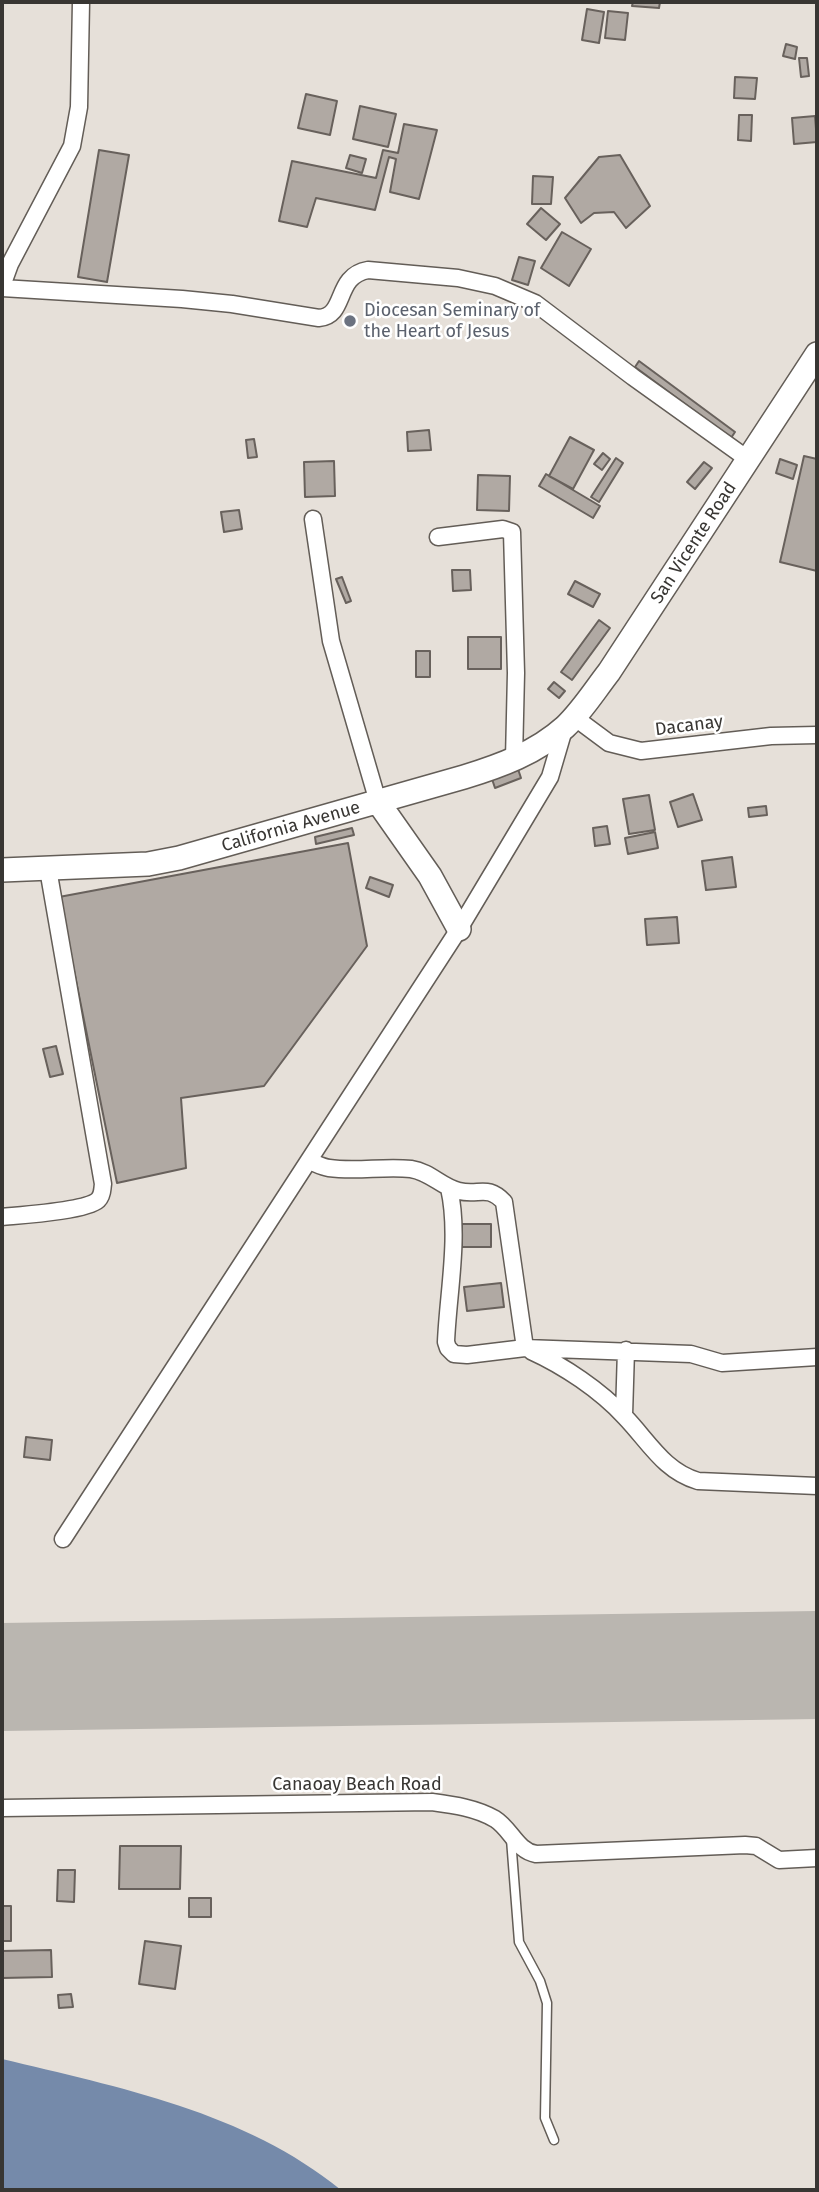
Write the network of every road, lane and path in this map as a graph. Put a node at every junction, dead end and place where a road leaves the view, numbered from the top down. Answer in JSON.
{"nodes":[{"id":1,"x":81,"y":2,"type":"edge"},
{"id":2,"x":2,"y":287,"type":"edge"},
{"id":3,"x":817,"y":354,"type":"edge"},
{"id":4,"x":748,"y":460,"type":"junction"},
{"id":5,"x":313,"y":519,"type":"dead end"},
{"id":6,"x":438,"y":537,"type":"dead end"},
{"id":7,"x":570,"y":722,"type":"junction"},
{"id":8,"x":817,"y":735,"type":"edge"},
{"id":9,"x":514,"y":759,"type":"junction"},
{"id":10,"x":377,"y":802,"type":"junction"},
{"id":11,"x":48,"y":869,"type":"junction"},
{"id":12,"x":2,"y":870,"type":"edge"},
{"id":13,"x":459,"y":929,"type":"junction"},
{"id":14,"x":309,"y":1161,"type":"junction"},
{"id":15,"x":449,"y":1188,"type":"junction"},
{"id":16,"x":2,"y":1217,"type":"edge"},
{"id":17,"x":525,"y":1348,"type":"junction"},
{"id":18,"x":626,"y":1350,"type":"junction"},
{"id":19,"x":817,"y":1357,"type":"edge"},
{"id":20,"x":624,"y":1415,"type":"junction"},
{"id":21,"x":817,"y":1486,"type":"edge"},
{"id":22,"x":63,"y":1539,"type":"dead end"},
{"id":23,"x":2,"y":1808,"type":"edge"},
{"id":24,"x":511,"y":1833,"type":"junction"},
{"id":25,"x":817,"y":1858,"type":"edge"},
{"id":26,"x":554,"y":2140,"type":"dead end"}],
"edges":[{"from":1,"to":2,"type":"street"},
{"from":2,"to":4,"type":"street"},
{"from":3,"to":4,"type":"street","name":"San Vicente Road"},
{"from":4,"to":7,"type":"street","name":"San Vicente Road"},
{"from":5,"to":10,"type":"street"},
{"from":6,"to":9,"type":"street"},
{"from":7,"to":8,"type":"street","name":"Dacanay"},
{"from":7,"to":9,"type":"street","name":"California Avenue"},
{"from":7,"to":13,"type":"street"},
{"from":9,"to":10,"type":"street","name":"California Avenue"},
{"from":10,"to":11,"type":"street","name":"California Avenue"},
{"from":10,"to":13,"type":"street"},
{"from":11,"to":12,"type":"street","name":"California Avenue"},
{"from":11,"to":16,"type":"street"},
{"from":13,"to":14,"type":"street"},
{"from":14,"to":15,"type":"street"},
{"from":14,"to":22,"type":"street"},
{"from":15,"to":17,"type":"street"},
{"from":15,"to":17,"type":"street"},
{"from":17,"to":18,"type":"street"},
{"from":17,"to":20,"type":"street"},
{"from":18,"to":19,"type":"street"},
{"from":18,"to":20,"type":"street"},
{"from":20,"to":21,"type":"street"},
{"from":23,"to":24,"type":"street","name":"Canaoay Beach Road"},
{"from":24,"to":25,"type":"street","name":"Canaoay Beach Road"},
{"from":24,"to":26,"type":"lane"}]}
